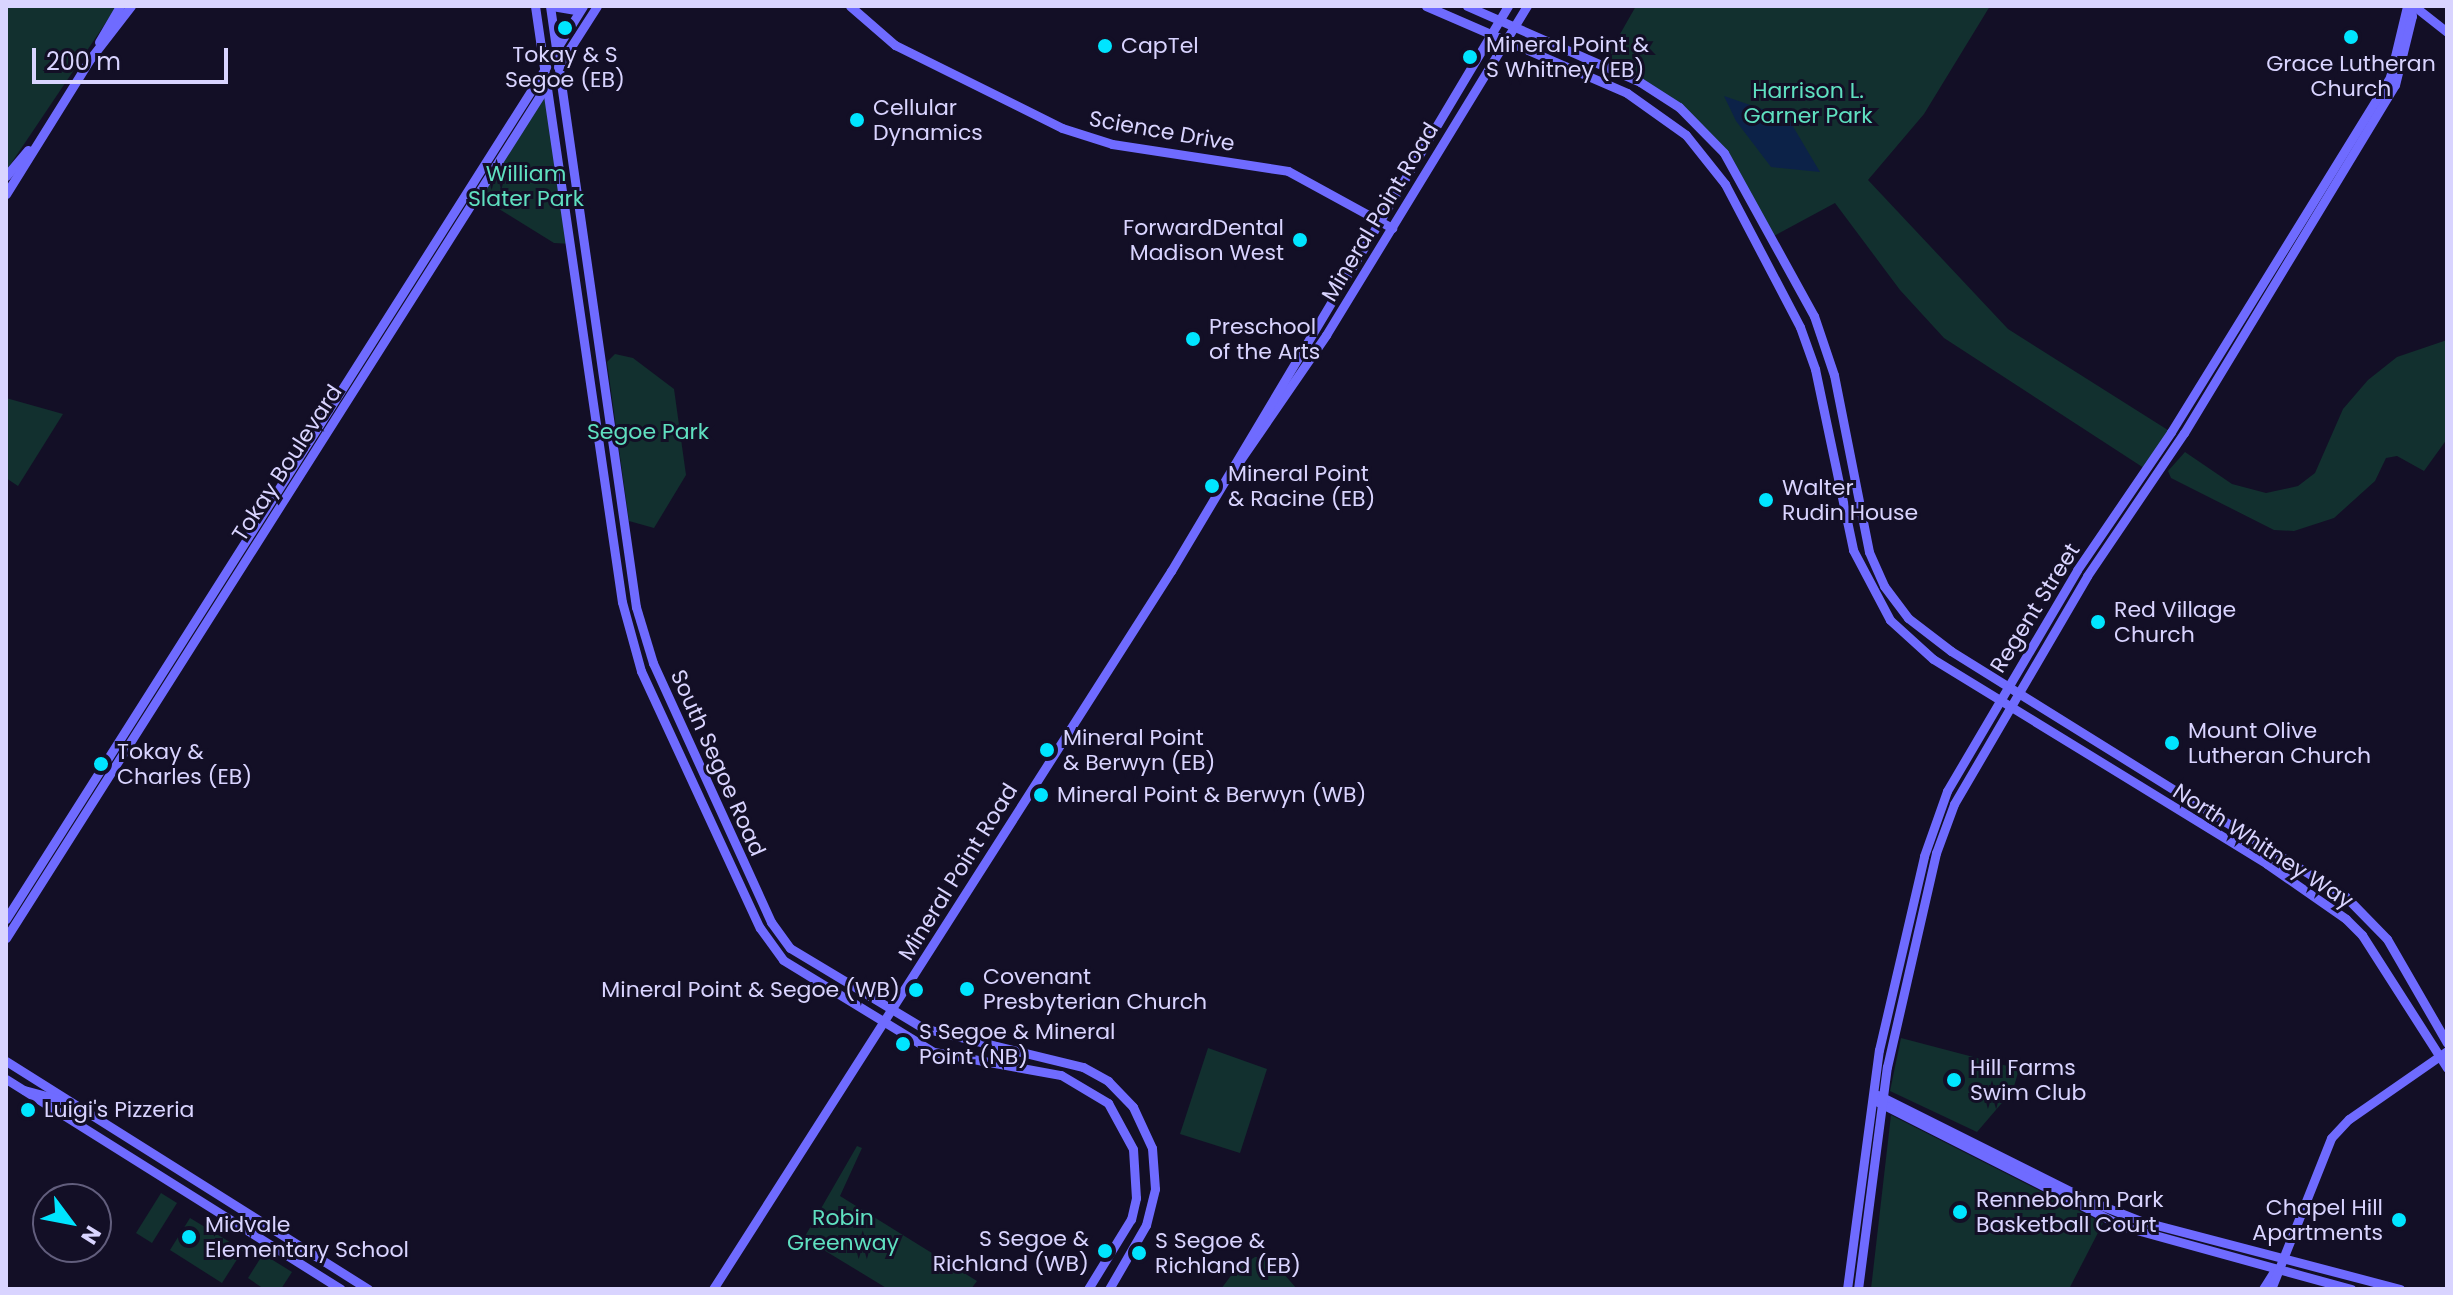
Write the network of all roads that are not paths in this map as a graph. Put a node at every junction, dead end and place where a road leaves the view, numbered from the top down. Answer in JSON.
{"nodes":[{"id":1,"x":120,"y":6,"type":"edge"},
{"id":2,"x":131,"y":6,"type":"edge"},
{"id":3,"x":535,"y":6,"type":"edge"},
{"id":4,"x":551,"y":6,"type":"edge"},
{"id":5,"x":597,"y":6,"type":"edge"},
{"id":6,"x":850,"y":6,"type":"edge"},
{"id":7,"x":1426,"y":6,"type":"edge"},
{"id":8,"x":1467,"y":6,"type":"edge"},
{"id":9,"x":1508,"y":6,"type":"edge"},
{"id":10,"x":1527,"y":6,"type":"edge"},
{"id":11,"x":2410,"y":6,"type":"edge"},
{"id":12,"x":581,"y":9,"type":"edge"},
{"id":13,"x":1499,"y":20,"type":"junction"},
{"id":14,"x":1515,"y":26,"type":"junction"},
{"id":15,"x":2447,"y":32,"type":"edge"},
{"id":16,"x":1490,"y":34,"type":"junction"},
{"id":17,"x":1506,"y":41,"type":"junction"},
{"id":18,"x":556,"y":49,"type":"junction"},
{"id":19,"x":90,"y":59,"type":"junction"},
{"id":20,"x":558,"y":65,"type":"junction"},
{"id":21,"x":545,"y":70,"type":"junction"},
{"id":22,"x":547,"y":84,"type":"junction"},
{"id":23,"x":36,"y":141,"type":"junction"},
{"id":24,"x":6,"y":176,"type":"edge"},
{"id":25,"x":6,"y":194,"type":"edge"},
{"id":26,"x":1379,"y":219,"type":"junction"},
{"id":27,"x":1392,"y":228,"type":"junction"},
{"id":28,"x":1231,"y":472,"type":"junction"},
{"id":29,"x":2008,"y":685,"type":"junction"},
{"id":30,"x":2018,"y":691,"type":"junction"},
{"id":31,"x":1999,"y":699,"type":"junction"},
{"id":32,"x":2009,"y":705,"type":"junction"},
{"id":33,"x":6,"y":919,"type":"edge"},
{"id":34,"x":6,"y":938,"type":"edge"},
{"id":35,"x":892,"y":1010,"type":"junction"},
{"id":36,"x":883,"y":1025,"type":"junction"},
{"id":37,"x":2447,"y":1043,"type":"edge"},
{"id":38,"x":2442,"y":1054,"type":"edge"},
{"id":39,"x":6,"y":1061,"type":"edge"},
{"id":40,"x":2447,"y":1068,"type":"edge"},
{"id":41,"x":6,"y":1079,"type":"edge"},
{"id":42,"x":24,"y":1090,"type":"junction"},
{"id":43,"x":1870,"y":1094,"type":"junction"},
{"id":44,"x":1883,"y":1095,"type":"junction"},
{"id":45,"x":1882,"y":1106,"type":"junction"},
{"id":46,"x":84,"y":1108,"type":"junction"},
{"id":47,"x":2280,"y":1259,"type":"junction"},
{"id":48,"x":1849,"y":1270,"type":"junction"},
{"id":49,"x":2275,"y":1270,"type":"junction"},
{"id":50,"x":1860,"y":1271,"type":"junction"},
{"id":51,"x":341,"y":1289,"type":"edge"},
{"id":52,"x":368,"y":1289,"type":"edge"},
{"id":53,"x":713,"y":1289,"type":"edge"},
{"id":54,"x":1088,"y":1289,"type":"edge"},
{"id":55,"x":1109,"y":1289,"type":"edge"},
{"id":56,"x":1847,"y":1289,"type":"edge"},
{"id":57,"x":1858,"y":1289,"type":"edge"},
{"id":58,"x":2263,"y":1289,"type":"edge"},
{"id":59,"x":2271,"y":1289,"type":"edge"},
{"id":60,"x":2351,"y":1289,"type":"edge"},
{"id":61,"x":2400,"y":1289,"type":"edge"}],
"edges":[{"from":1,"to":19,"type":"street"},
{"from":2,"to":19,"type":"street"},
{"from":3,"to":21,"type":"street","name":"South Segoe Road"},
{"from":4,"to":12,"type":"street"},
{"from":4,"to":18,"type":"street","name":"South Segoe Road"},
{"from":5,"to":20,"type":"street","name":"Tokay Boulevard"},
{"from":6,"to":26,"type":"street","name":"Science Drive"},
{"from":7,"to":16,"type":"street","name":"North Whitney Way"},
{"from":8,"to":13,"type":"street","name":"North Whitney Way"},
{"from":9,"to":13,"type":"street","name":"Mineral Point Road"},
{"from":10,"to":14,"type":"street","name":"Mineral Point Road"},
{"from":11,"to":15,"type":"street"},
{"from":11,"to":29,"type":"street","name":"Regent Street"},
{"from":11,"to":30,"type":"street","name":"Regent Street"},
{"from":12,"to":18,"type":"street","name":"Tokay Boulevard"},
{"from":13,"to":14,"type":"street","name":"North Whitney Way"},
{"from":13,"to":16,"type":"street","name":"Mineral Point Road"},
{"from":14,"to":17,"type":"street","name":"Mineral Point Road"},
{"from":14,"to":29,"type":"street","name":"North Whitney Way"},
{"from":16,"to":17,"type":"street","name":"North Whitney Way"},
{"from":16,"to":26,"type":"street","name":"Mineral Point Road"},
{"from":17,"to":27,"type":"street","name":"Mineral Point Road"},
{"from":17,"to":31,"type":"street","name":"North Whitney Way"},
{"from":18,"to":20,"type":"street","name":"South Segoe Road"},
{"from":18,"to":21,"type":"street","name":"Tokay Boulevard"},
{"from":19,"to":23,"type":"street"},
{"from":20,"to":22,"type":"street","name":"Tokay Boulevard"},
{"from":20,"to":35,"type":"street","name":"South Segoe Road"},
{"from":21,"to":22,"type":"street","name":"South Segoe Road"},
{"from":21,"to":33,"type":"street","name":"Tokay Boulevard"},
{"from":22,"to":34,"type":"street","name":"Tokay Boulevard"},
{"from":22,"to":36,"type":"street","name":"South Segoe Road"},
{"from":23,"to":24,"type":"street"},
{"from":23,"to":25,"type":"street"},
{"from":26,"to":27,"type":"street","name":"Science Drive"},
{"from":26,"to":28,"type":"street","name":"Mineral Point Road"},
{"from":27,"to":28,"type":"street","name":"Mineral Point Road"},
{"from":28,"to":35,"type":"street","name":"Mineral Point Road"},
{"from":29,"to":30,"type":"street","name":"North Whitney Way"},
{"from":29,"to":31,"type":"street","name":"Regent Street"},
{"from":30,"to":32,"type":"street","name":"Regent Street"},
{"from":30,"to":37,"type":"street","name":"North Whitney Way"},
{"from":31,"to":32,"type":"street","name":"North Whitney Way"},
{"from":31,"to":43,"type":"street","name":"Regent Street"},
{"from":32,"to":38,"type":"street","name":"North Whitney Way"},
{"from":32,"to":44,"type":"street","name":"Regent Street"},
{"from":35,"to":36,"type":"street","name":"Mineral Point Road"},
{"from":35,"to":55,"type":"street","name":"South Segoe Road"},
{"from":36,"to":53,"type":"street","name":"Mineral Point Road"},
{"from":36,"to":54,"type":"street","name":"South Segoe Road"},
{"from":38,"to":40,"type":"street","name":"North Whitney Way"},
{"from":38,"to":47,"type":"street"},
{"from":39,"to":46,"type":"street"},
{"from":41,"to":42,"type":"street"},
{"from":42,"to":46,"type":"street"},
{"from":42,"to":51,"type":"street"},
{"from":43,"to":44,"type":"street"},
{"from":43,"to":45,"type":"street"},
{"from":43,"to":48,"type":"street","name":"Regent Street"},
{"from":44,"to":45,"type":"street","name":"Regent Street"},
{"from":44,"to":47,"type":"street"},
{"from":45,"to":49,"type":"street"},
{"from":45,"to":50,"type":"street","name":"Regent Street"},
{"from":46,"to":52,"type":"street"},
{"from":47,"to":49,"type":"street"},
{"from":47,"to":61,"type":"street"},
{"from":48,"to":50,"type":"street"},
{"from":48,"to":56,"type":"street","name":"Regent Street"},
{"from":49,"to":58,"type":"street"},
{"from":49,"to":59,"type":"street"},
{"from":49,"to":60,"type":"street"},
{"from":50,"to":57,"type":"street","name":"Regent Street"}]}
